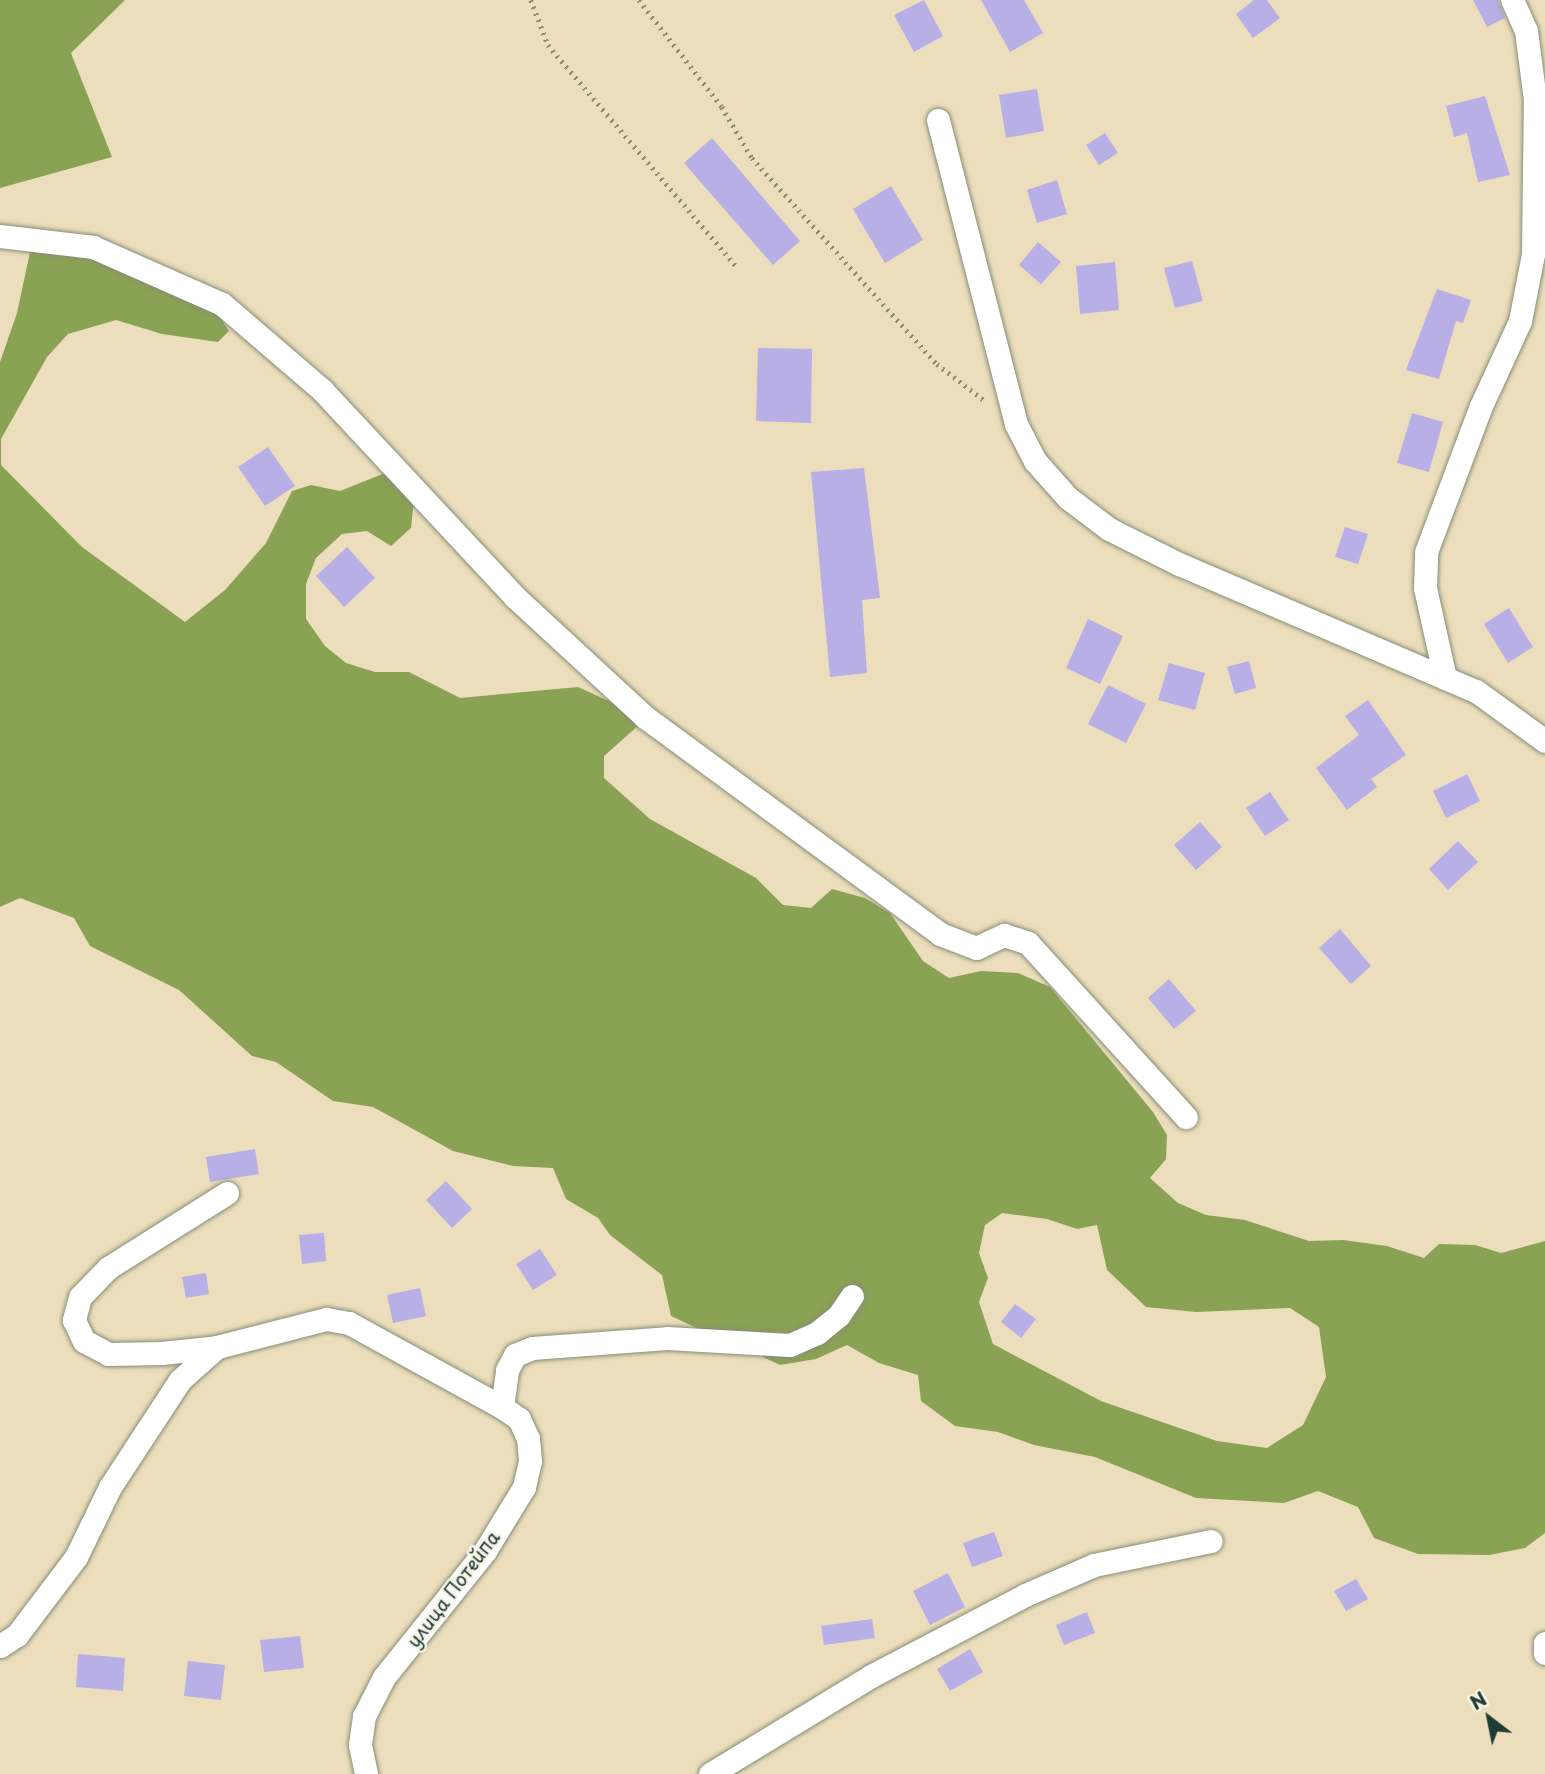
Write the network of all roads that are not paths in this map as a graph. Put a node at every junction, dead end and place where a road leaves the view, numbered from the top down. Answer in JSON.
{"nodes":[{"id":1,"x":1512,"y":0,"type":"edge"},
{"id":2,"x":938,"y":120,"type":"dead end"},
{"id":3,"x":0,"y":236,"type":"edge"},
{"id":4,"x":1537,"y":277,"type":"edge"},
{"id":5,"x":1445,"y":678,"type":"junction"},
{"id":6,"x":1545,"y":741,"type":"edge"},
{"id":7,"x":1186,"y":1117,"type":"dead end"},
{"id":8,"x":227,"y":1194,"type":"dead end"},
{"id":9,"x":852,"y":1296,"type":"dead end"},
{"id":10,"x":217,"y":1347,"type":"junction"},
{"id":11,"x":502,"y":1407,"type":"junction"},
{"id":12,"x":1211,"y":1541,"type":"dead end"},
{"id":13,"x":1545,"y":1643,"type":"edge"},
{"id":14,"x":0,"y":1646,"type":"edge"},
{"id":15,"x":1545,"y":1653,"type":"edge"},
{"id":16,"x":366,"y":1774,"type":"edge"},
{"id":17,"x":710,"y":1774,"type":"edge"}],
"edges":[{"from":1,"to":4,"type":"street"},
{"from":2,"to":5,"type":"street"},
{"from":3,"to":7,"type":"street"},
{"from":4,"to":5,"type":"street"},
{"from":5,"to":6,"type":"street"},
{"from":8,"to":10,"type":"street","name":"улица Потейпа"},
{"from":9,"to":11,"type":"street"},
{"from":10,"to":11,"type":"street","name":"улица Потейпа"},
{"from":10,"to":14,"type":"street"},
{"from":11,"to":16,"type":"street","name":"улица Потейпа"},
{"from":12,"to":17,"type":"street"},
{"from":13,"to":15,"type":"street"}]}
